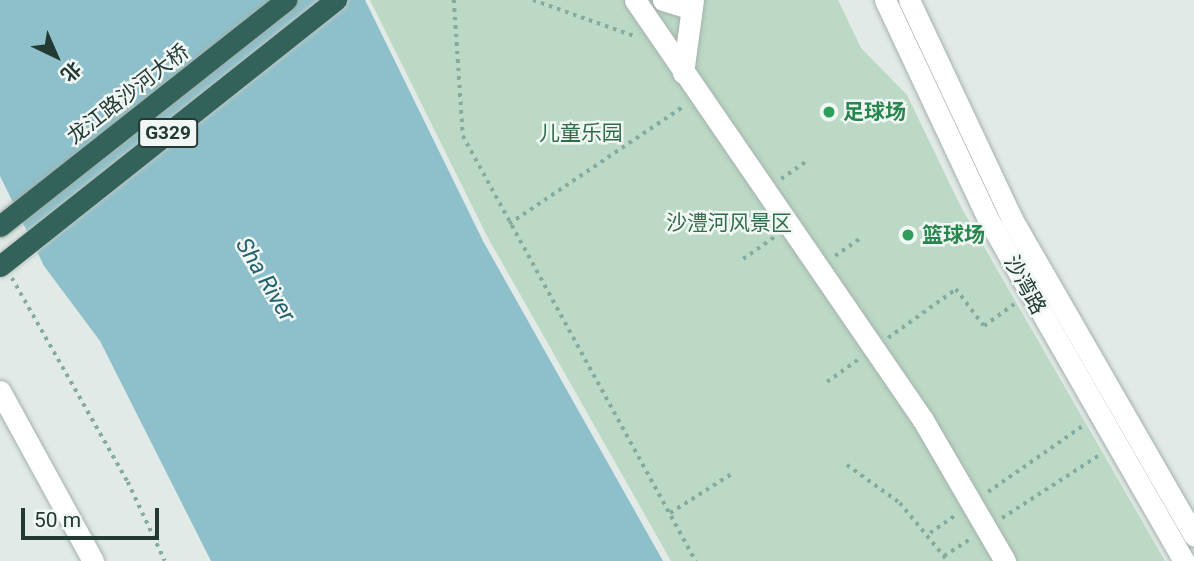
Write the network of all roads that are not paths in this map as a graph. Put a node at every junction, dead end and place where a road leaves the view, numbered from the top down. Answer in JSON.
{"nodes":[{"id":1,"x":286,"y":0,"type":"edge"},
{"id":2,"x":336,"y":0,"type":"edge"},
{"id":3,"x":635,"y":0,"type":"edge"},
{"id":4,"x":663,"y":0,"type":"edge"},
{"id":5,"x":884,"y":0,"type":"edge"},
{"id":6,"x":909,"y":0,"type":"edge"},
{"id":7,"x":691,"y":4,"type":"edge"},
{"id":8,"x":682,"y":73,"type":"junction"},
{"id":9,"x":0,"y":226,"type":"edge"},
{"id":10,"x":3,"y":266,"type":"edge"},
{"id":11,"x":0,"y":391,"type":"edge"},
{"id":12,"x":1194,"y":536,"type":"edge"},
{"id":13,"x":93,"y":561,"type":"edge"},
{"id":14,"x":1005,"y":561,"type":"edge"},
{"id":15,"x":1184,"y":561,"type":"edge"}],
"edges":[{"from":1,"to":9,"type":"highway","name":"龙江路沙河大桥","number":"G329"},
{"from":2,"to":10,"type":"highway","number":"G329","bridge":true},
{"from":3,"to":8,"type":"street"},
{"from":4,"to":7,"type":"street"},
{"from":5,"to":15,"type":"street","name":"沙湾路"},
{"from":6,"to":12,"type":"street","name":"沙湾路"},
{"from":7,"to":8,"type":"street"},
{"from":8,"to":14,"type":"street"},
{"from":11,"to":13,"type":"street"}]}
